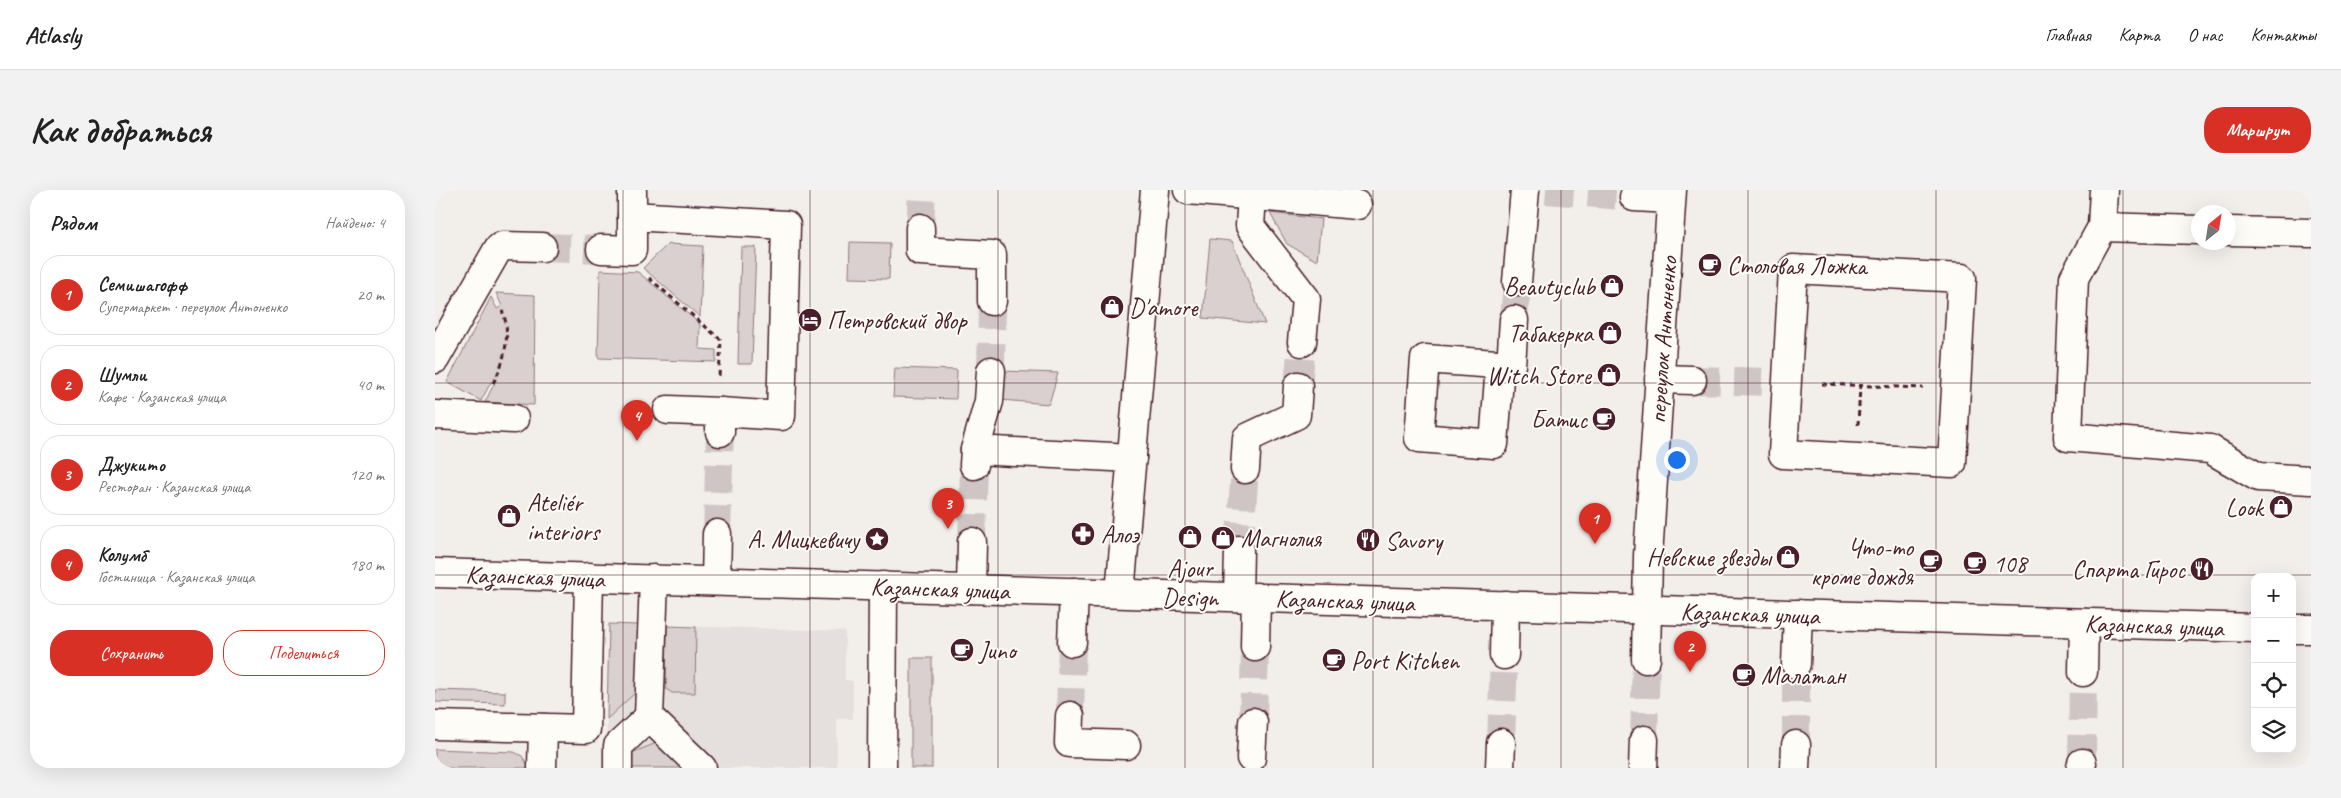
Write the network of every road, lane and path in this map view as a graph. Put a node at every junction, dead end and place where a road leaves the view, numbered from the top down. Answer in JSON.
{"nodes":[{"id":1,"x":1155,"y":190,"type":"edge"},
{"id":2,"x":1188,"y":190,"type":"edge"},
{"id":3,"x":1525,"y":190,"type":"edge"},
{"id":4,"x":2104,"y":190,"type":"edge"},
{"id":5,"x":1671,"y":195,"type":"edge"},
{"id":6,"x":1252,"y":196,"type":"junction"},
{"id":7,"x":1634,"y":196,"type":"tunnel mouth"},
{"id":8,"x":632,"y":203,"type":"edge"},
{"id":9,"x":1357,"y":205,"type":"dead end"},
{"id":10,"x":2102,"y":227,"type":"junction"},
{"id":11,"x":920,"y":228,"type":"tunnel mouth"},
{"id":12,"x":2191,"y":230,"type":"edge"},
{"id":13,"x":2236,"y":231,"type":"edge"},
{"id":14,"x":2311,"y":233,"type":"edge"},
{"id":15,"x":542,"y":247,"type":"tunnel mouth"},
{"id":16,"x":601,"y":250,"type":"tunnel mouth"},
{"id":17,"x":632,"y":250,"type":"junction"},
{"id":18,"x":482,"y":275,"type":"junction"},
{"id":19,"x":1517,"y":282,"type":"tunnel mouth"},
{"id":20,"x":992,"y":301,"type":"tunnel mouth"},
{"id":21,"x":1514,"y":320,"type":"tunnel mouth"},
{"id":22,"x":1303,"y":342,"type":"tunnel mouth"},
{"id":23,"x":435,"y":359,"type":"edge"},
{"id":24,"x":1500,"y":364,"type":"dead end"},
{"id":25,"x":991,"y":371,"type":"tunnel mouth"},
{"id":26,"x":1659,"y":380,"type":"junction"},
{"id":27,"x":1692,"y":380,"type":"tunnel mouth"},
{"id":28,"x":1778,"y":382,"type":"junction"},
{"id":29,"x":1298,"y":386,"type":"tunnel mouth"},
{"id":30,"x":1956,"y":389,"type":"junction"},
{"id":31,"x":668,"y":410,"type":"dead end"},
{"id":32,"x":435,"y":415,"type":"edge"},
{"id":33,"x":474,"y":417,"type":"junction"},
{"id":34,"x":514,"y":420,"type":"dead end"},
{"id":35,"x":720,"y":422,"type":"junction"},
{"id":36,"x":1132,"y":458,"type":"junction"},
{"id":37,"x":1245,"y":469,"type":"tunnel mouth"},
{"id":38,"x":2311,"y":480,"type":"edge"},
{"id":39,"x":717,"y":534,"type":"tunnel mouth"},
{"id":40,"x":972,"y":542,"type":"tunnel mouth"},
{"id":41,"x":1239,"y":550,"type":"tunnel mouth"},
{"id":42,"x":435,"y":573,"type":"edge"},
{"id":43,"x":589,"y":577,"type":"junction"},
{"id":44,"x":654,"y":579,"type":"junction"},
{"id":45,"x":716,"y":581,"type":"junction"},
{"id":46,"x":883,"y":586,"type":"junction"},
{"id":47,"x":971,"y":589,"type":"junction"},
{"id":48,"x":1074,"y":592,"type":"junction"},
{"id":49,"x":1120,"y":593,"type":"junction"},
{"id":50,"x":1247,"y":597,"type":"junction"},
{"id":51,"x":1505,"y":605,"type":"junction"},
{"id":52,"x":1645,"y":610,"type":"junction"},
{"id":53,"x":1799,"y":614,"type":"junction"},
{"id":54,"x":2084,"y":623,"type":"junction"},
{"id":55,"x":2251,"y":628,"type":"edge"},
{"id":56,"x":2296,"y":629,"type":"edge"},
{"id":57,"x":2311,"y":629,"type":"edge"},
{"id":58,"x":1072,"y":642,"type":"tunnel mouth"},
{"id":59,"x":1255,"y":647,"type":"tunnel mouth"},
{"id":60,"x":1504,"y":655,"type":"tunnel mouth"},
{"id":61,"x":1646,"y":659,"type":"tunnel mouth"},
{"id":62,"x":1796,"y":664,"type":"tunnel mouth"},
{"id":63,"x":2083,"y":672,"type":"tunnel mouth"},
{"id":64,"x":1070,"y":716,"type":"tunnel mouth"},
{"id":65,"x":649,"y":717,"type":"junction"},
{"id":66,"x":1253,"y":722,"type":"tunnel mouth"},
{"id":67,"x":435,"y":725,"type":"edge"},
{"id":68,"x":543,"y":728,"type":"junction"},
{"id":69,"x":1644,"y":740,"type":"tunnel mouth"},
{"id":70,"x":1126,"y":745,"type":"dead end"},
{"id":71,"x":1251,"y":758,"type":"dead end"},
{"id":72,"x":542,"y":768,"type":"edge"},
{"id":73,"x":618,"y":768,"type":"edge"},
{"id":74,"x":701,"y":768,"type":"edge"},
{"id":75,"x":882,"y":768,"type":"edge"},
{"id":76,"x":1643,"y":768,"type":"edge"}],
"edges":[{"from":1,"to":36,"type":"street"},
{"from":2,"to":6,"type":"street"},
{"from":3,"to":19,"type":"street"},
{"from":4,"to":10,"type":"street"},
{"from":5,"to":7,"type":"street"},
{"from":5,"to":26,"type":"street","name":"переулок Антоненко"},
{"from":6,"to":9,"type":"street"},
{"from":6,"to":22,"type":"street"},
{"from":8,"to":17,"type":"street"},
{"from":8,"to":35,"type":"street"},
{"from":10,"to":12,"type":"street"},
{"from":10,"to":38,"type":"street"},
{"from":11,"to":20,"type":"street"},
{"from":13,"to":14,"type":"street"},
{"from":15,"to":18,"type":"street"},
{"from":16,"to":17,"type":"street"},
{"from":17,"to":35,"type":"path"},
{"from":18,"to":23,"type":"street"},
{"from":18,"to":33,"type":"path"},
{"from":21,"to":24,"type":"street"},
{"from":25,"to":36,"type":"street"},
{"from":26,"to":27,"type":"street"},
{"from":26,"to":52,"type":"street","name":"переулок Антоненко"},
{"from":28,"to":30,"type":"path"},
{"from":28,"to":30,"type":"street"},
{"from":28,"to":30,"type":"street"},
{"from":29,"to":37,"type":"street"},
{"from":31,"to":35,"type":"street"},
{"from":32,"to":33,"type":"street"},
{"from":33,"to":34,"type":"street"},
{"from":36,"to":49,"type":"street"},
{"from":39,"to":45,"type":"street"},
{"from":40,"to":47,"type":"street"},
{"from":41,"to":50,"type":"street"},
{"from":42,"to":43,"type":"street","name":"Казанская улица"},
{"from":43,"to":44,"type":"street","name":"Казанская улица"},
{"from":43,"to":68,"type":"street"},
{"from":44,"to":45,"type":"street","name":"Казанская улица"},
{"from":44,"to":65,"type":"street"},
{"from":45,"to":46,"type":"street","name":"Казанская улица"},
{"from":46,"to":47,"type":"street","name":"Казанская улица"},
{"from":46,"to":75,"type":"street"},
{"from":47,"to":48,"type":"street","name":"Казанская улица"},
{"from":48,"to":49,"type":"street","name":"Казанская улица"},
{"from":48,"to":58,"type":"street"},
{"from":49,"to":50,"type":"street","name":"Казанская улица"},
{"from":50,"to":51,"type":"street","name":"Казанская улица"},
{"from":50,"to":59,"type":"street"},
{"from":51,"to":52,"type":"street","name":"Казанская улица"},
{"from":51,"to":60,"type":"street"},
{"from":52,"to":53,"type":"street","name":"Казанская улица"},
{"from":52,"to":61,"type":"street","name":"переулок Антоненко"},
{"from":53,"to":54,"type":"street","name":"Казанская улица"},
{"from":53,"to":62,"type":"street"},
{"from":54,"to":55,"type":"street","name":"Казанская улица"},
{"from":54,"to":63,"type":"street"},
{"from":56,"to":57,"type":"street"},
{"from":64,"to":70,"type":"street"},
{"from":65,"to":73,"type":"street"},
{"from":65,"to":74,"type":"street"},
{"from":66,"to":71,"type":"street"},
{"from":67,"to":68,"type":"street"},
{"from":68,"to":72,"type":"street"},
{"from":69,"to":76,"type":"street"}]}
